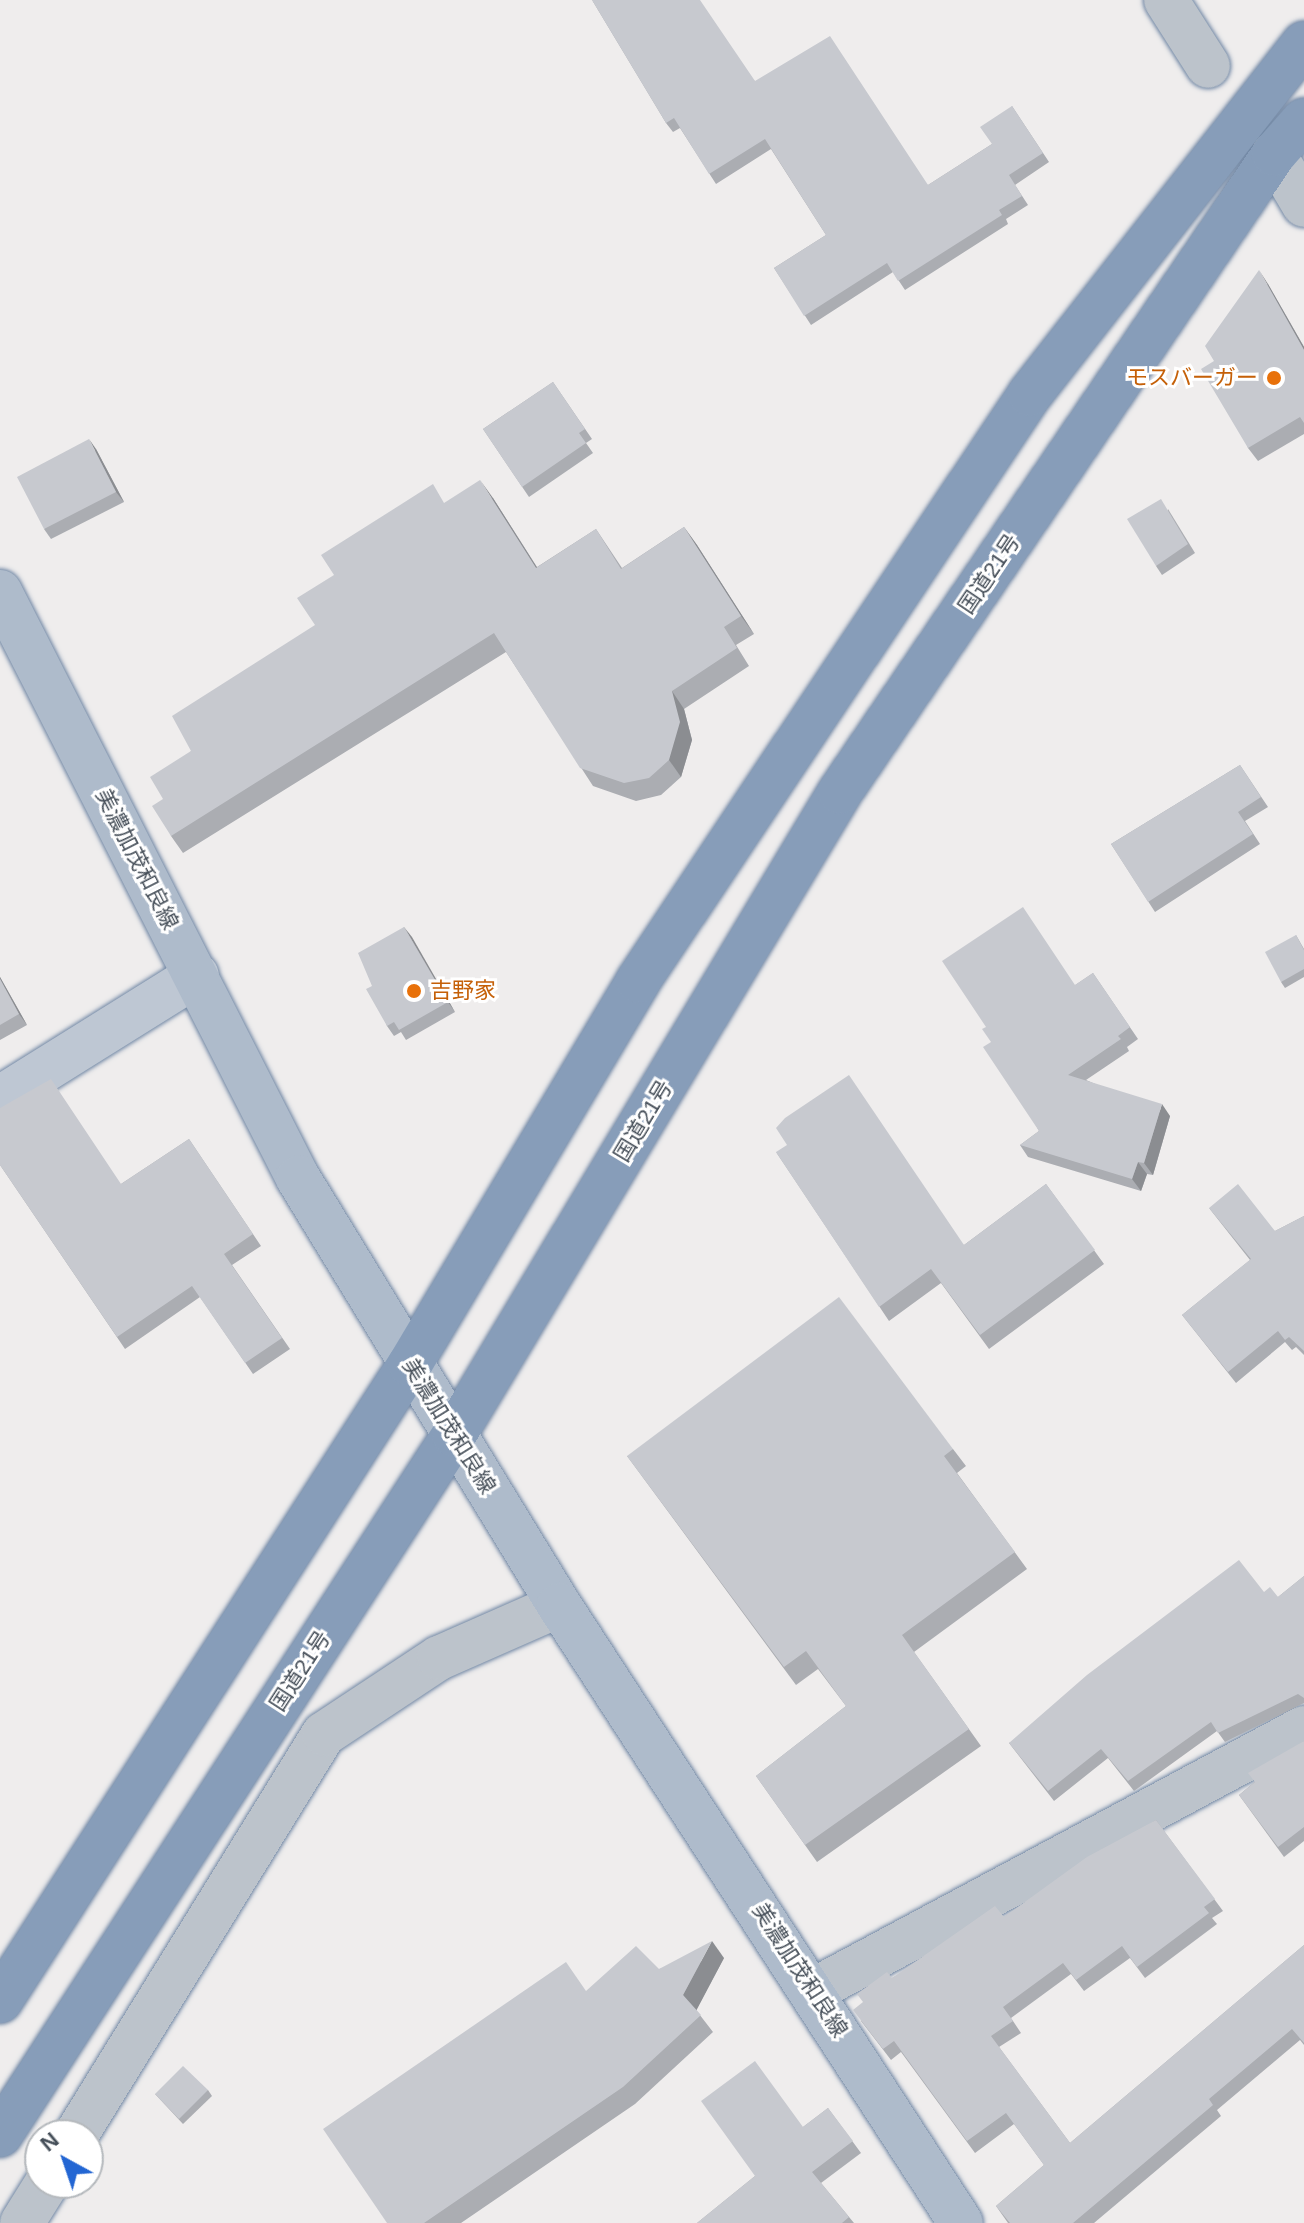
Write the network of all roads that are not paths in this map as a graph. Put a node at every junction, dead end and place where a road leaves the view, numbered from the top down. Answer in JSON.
{"nodes":[{"id":1,"x":1166,"y":0,"type":"edge"},
{"id":2,"x":1304,"y":43,"type":"edge"},
{"id":3,"x":1208,"y":66,"type":"dead end"},
{"id":4,"x":1304,"y":120,"type":"edge"},
{"id":5,"x":1274,"y":154,"type":"junction"},
{"id":6,"x":1304,"y":205,"type":"edge"},
{"id":7,"x":0,"y":592,"type":"edge"},
{"id":8,"x":197,"y":975,"type":"junction"},
{"id":9,"x":0,"y":1098,"type":"edge"},
{"id":10,"x":410,"y":1364,"type":"junction"},
{"id":11,"x":454,"y":1435,"type":"junction"},
{"id":12,"x":559,"y":1605,"type":"junction"},
{"id":13,"x":1304,"y":1728,"type":"edge"},
{"id":14,"x":814,"y":1990,"type":"junction"},
{"id":15,"x":0,"y":2001,"type":"edge"},
{"id":16,"x":86,"y":2119,"type":"edge"},
{"id":17,"x":0,"y":2135,"type":"edge"},
{"id":18,"x":961,"y":2223,"type":"edge"}],
"edges":[{"from":1,"to":3,"type":"street"},
{"from":2,"to":10,"type":"highway"},
{"from":4,"to":5,"type":"highway","name":"国道21号"},
{"from":5,"to":6,"type":"street"},
{"from":5,"to":11,"type":"highway","name":"国道21号"},
{"from":7,"to":8,"type":"main road","name":"美濃加茂和良線"},
{"from":8,"to":9,"type":"street"},
{"from":8,"to":10,"type":"main road","name":"美濃加茂和良線"},
{"from":10,"to":11,"type":"main road","name":"美濃加茂和良線"},
{"from":10,"to":15,"type":"highway"},
{"from":11,"to":12,"type":"main road","name":"美濃加茂和良線"},
{"from":11,"to":17,"type":"highway","name":"国道21号"},
{"from":12,"to":14,"type":"main road","name":"美濃加茂和良線"},
{"from":12,"to":16,"type":"street"},
{"from":13,"to":14,"type":"street"},
{"from":14,"to":18,"type":"main road","name":"美濃加茂和良線"}]}
